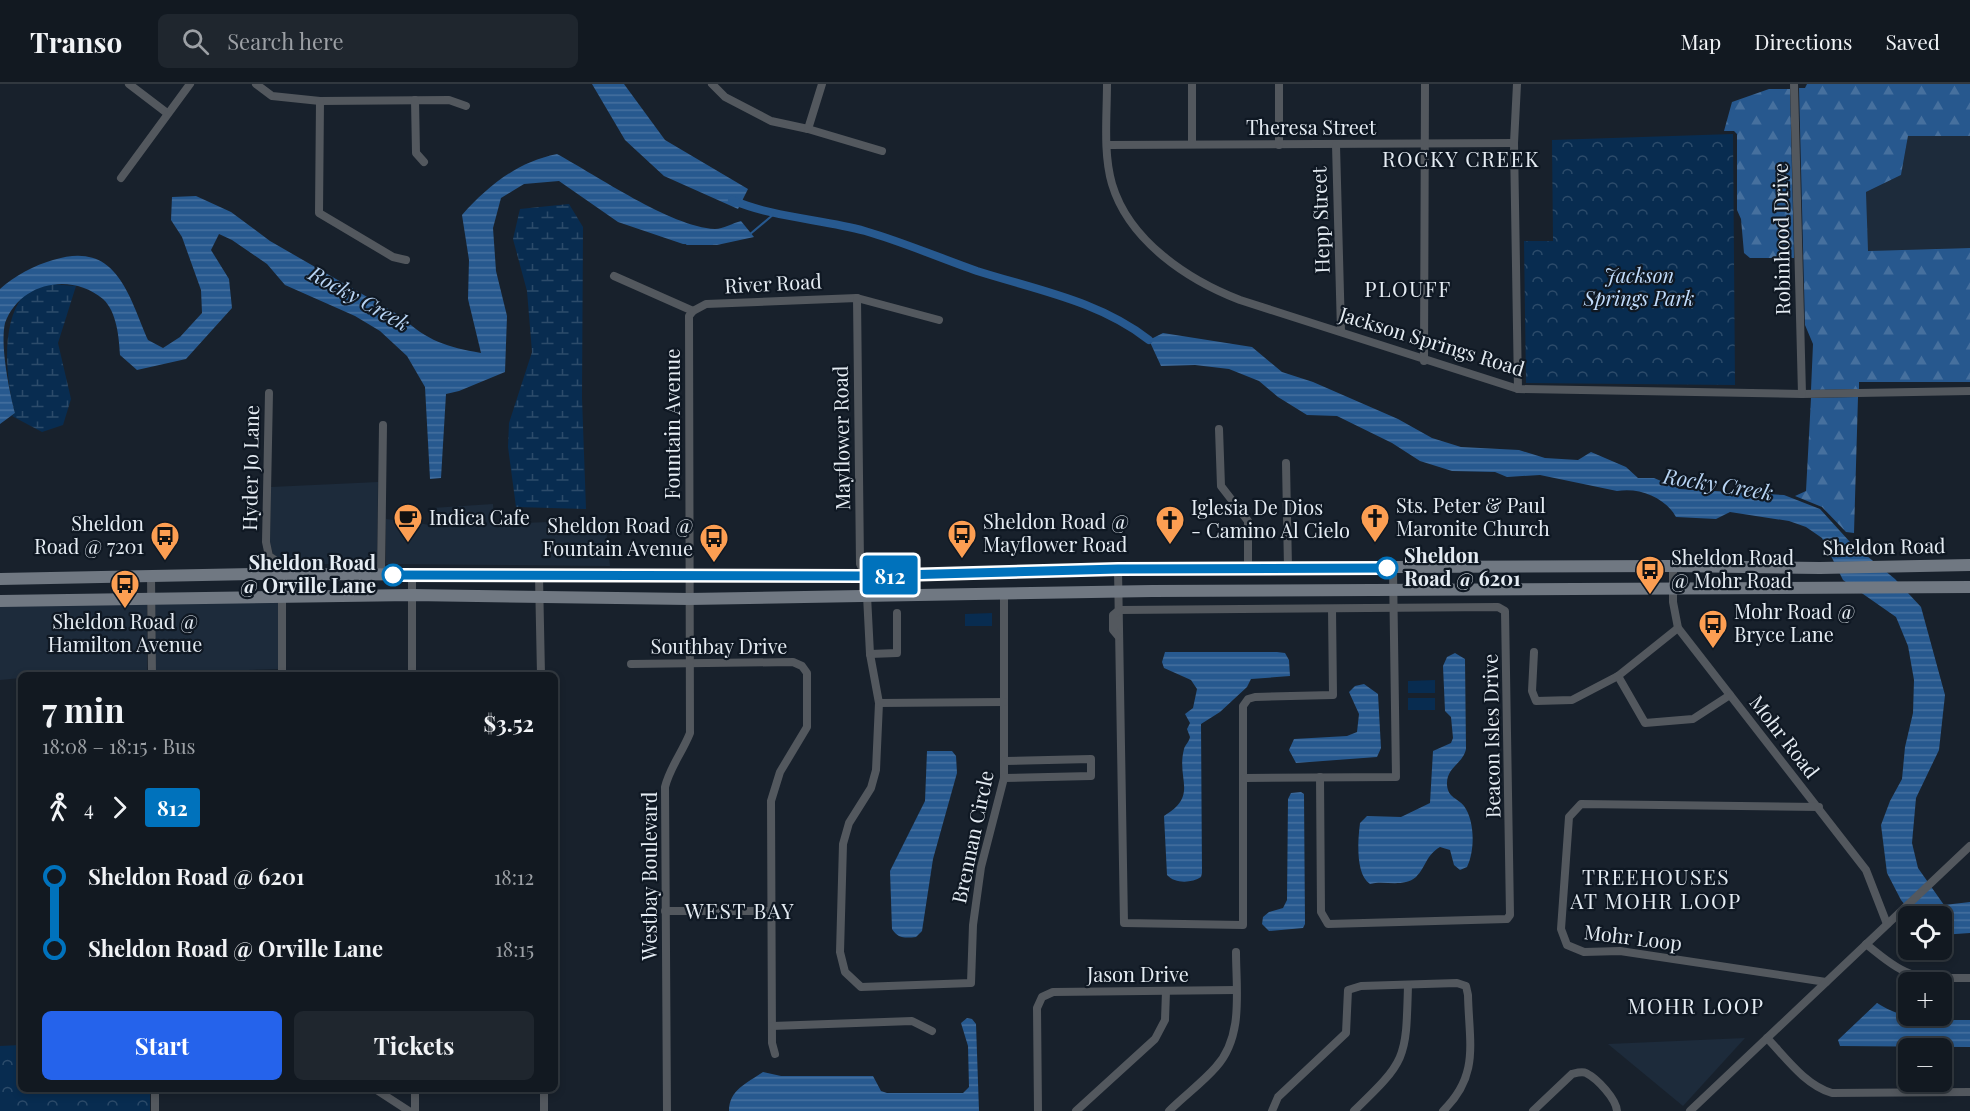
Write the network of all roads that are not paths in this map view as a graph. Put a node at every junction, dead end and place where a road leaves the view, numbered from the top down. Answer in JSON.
{"nodes":[{"id":1,"x":129,"y":84,"type":"edge"},
{"id":2,"x":190,"y":84,"type":"edge"},
{"id":3,"x":256,"y":84,"type":"edge"},
{"id":4,"x":712,"y":84,"type":"edge"},
{"id":5,"x":822,"y":84,"type":"edge"},
{"id":6,"x":1107,"y":84,"type":"edge"},
{"id":7,"x":1192,"y":84,"type":"edge"},
{"id":8,"x":1280,"y":84,"type":"edge"},
{"id":9,"x":1425,"y":84,"type":"edge"},
{"id":10,"x":1517,"y":84,"type":"edge"},
{"id":11,"x":1794,"y":84,"type":"edge"},
{"id":12,"x":415,"y":100,"type":"junction"},
{"id":13,"x":320,"y":101,"type":"junction"},
{"id":14,"x":465,"y":106,"type":"dead end"},
{"id":15,"x":167,"y":114,"type":"junction"},
{"id":16,"x":808,"y":129,"type":"junction"},
{"id":17,"x":1192,"y":143,"type":"junction"},
{"id":18,"x":1514,"y":143,"type":"junction"},
{"id":19,"x":1424,"y":144,"type":"junction"},
{"id":20,"x":1108,"y":145,"type":"junction"},
{"id":21,"x":1279,"y":145,"type":"junction"},
{"id":22,"x":1336,"y":145,"type":"junction"},
{"id":23,"x":882,"y":152,"type":"dead end"},
{"id":24,"x":424,"y":162,"type":"dead end"},
{"id":25,"x":121,"y":178,"type":"dead end"},
{"id":26,"x":406,"y":260,"type":"dead end"},
{"id":27,"x":614,"y":276,"type":"dead end"},
{"id":28,"x":857,"y":298,"type":"junction"},
{"id":29,"x":693,"y":311,"type":"junction"},
{"id":30,"x":939,"y":320,"type":"dead end"},
{"id":31,"x":1341,"y":331,"type":"junction"},
{"id":32,"x":1424,"y":361,"type":"junction"},
{"id":33,"x":1518,"y":389,"type":"junction"},
{"id":34,"x":1970,"y":390,"type":"edge"},
{"id":35,"x":269,"y":393,"type":"dead end"},
{"id":36,"x":1802,"y":394,"type":"junction"},
{"id":37,"x":383,"y":425,"type":"dead end"},
{"id":38,"x":1219,"y":429,"type":"dead end"},
{"id":39,"x":1286,"y":463,"type":"dead end"},
{"id":40,"x":1970,"y":565,"type":"edge"},
{"id":41,"x":1673,"y":566,"type":"junction"},
{"id":42,"x":1248,"y":568,"type":"junction"},
{"id":43,"x":1288,"y":568,"type":"junction"},
{"id":44,"x":1393,"y":568,"type":"junction"},
{"id":45,"x":1118,"y":569,"type":"junction"},
{"id":46,"x":282,"y":574,"type":"junction"},
{"id":47,"x":381,"y":575,"type":"junction"},
{"id":48,"x":412,"y":575,"type":"junction"},
{"id":49,"x":691,"y":575,"type":"junction"},
{"id":50,"x":151,"y":576,"type":"junction"},
{"id":51,"x":539,"y":576,"type":"junction"},
{"id":52,"x":866,"y":576,"type":"junction"},
{"id":53,"x":44,"y":578,"type":"junction"},
{"id":54,"x":0,"y":579,"type":"edge"},
{"id":55,"x":1970,"y":580,"type":"edge"},
{"id":56,"x":1970,"y":587,"type":"edge"},
{"id":57,"x":1673,"y":588,"type":"junction"},
{"id":58,"x":1931,"y":588,"type":"junction"},
{"id":59,"x":1393,"y":590,"type":"junction"},
{"id":60,"x":1119,"y":591,"type":"junction"},
{"id":61,"x":1004,"y":594,"type":"junction"},
{"id":62,"x":282,"y":595,"type":"junction"},
{"id":63,"x":412,"y":595,"type":"junction"},
{"id":64,"x":866,"y":596,"type":"junction"},
{"id":65,"x":151,"y":597,"type":"junction"},
{"id":66,"x":45,"y":599,"type":"junction"},
{"id":67,"x":540,"y":599,"type":"junction"},
{"id":68,"x":689,"y":599,"type":"junction"},
{"id":69,"x":0,"y":601,"type":"edge"},
{"id":70,"x":1394,"y":608,"type":"junction"},
{"id":71,"x":1332,"y":609,"type":"junction"},
{"id":72,"x":1119,"y":610,"type":"junction"},
{"id":73,"x":897,"y":613,"type":"dead end"},
{"id":74,"x":1678,"y":628,"type":"junction"},
{"id":75,"x":1533,"y":652,"type":"dead end"},
{"id":76,"x":870,"y":654,"type":"junction"},
{"id":77,"x":690,"y":663,"type":"junction"},
{"id":78,"x":631,"y":664,"type":"dead end"},
{"id":79,"x":152,"y":672,"type":"edge"},
{"id":80,"x":282,"y":672,"type":"edge"},
{"id":81,"x":412,"y":672,"type":"edge"},
{"id":82,"x":541,"y":672,"type":"edge"},
{"id":83,"x":1618,"y":676,"type":"junction"},
{"id":84,"x":1730,"y":695,"type":"junction"},
{"id":85,"x":1004,"y":702,"type":"junction"},
{"id":86,"x":879,"y":703,"type":"junction"},
{"id":87,"x":1005,"y":761,"type":"junction"},
{"id":88,"x":1320,"y":777,"type":"junction"},
{"id":89,"x":1004,"y":778,"type":"junction"},
{"id":90,"x":1245,"y":778,"type":"junction"},
{"id":91,"x":1819,"y":807,"type":"junction"},
{"id":92,"x":1970,"y":846,"type":"edge"},
{"id":93,"x":770,"y":911,"type":"junction"},
{"id":94,"x":665,"y":912,"type":"junction"},
{"id":95,"x":1887,"y":924,"type":"junction"},
{"id":96,"x":1866,"y":944,"type":"junction"},
{"id":97,"x":1236,"y":952,"type":"dead end"},
{"id":98,"x":1970,"y":978,"type":"edge"},
{"id":99,"x":1826,"y":982,"type":"junction"},
{"id":100,"x":1408,"y":985,"type":"junction"},
{"id":101,"x":1236,"y":990,"type":"junction"},
{"id":102,"x":1166,"y":991,"type":"junction"},
{"id":103,"x":772,"y":1026,"type":"junction"},
{"id":104,"x":932,"y":1031,"type":"dead end"},
{"id":105,"x":1767,"y":1038,"type":"junction"},
{"id":106,"x":775,"y":1054,"type":"dead end"},
{"id":107,"x":155,"y":1092,"type":"edge"},
{"id":108,"x":380,"y":1092,"type":"edge"},
{"id":109,"x":415,"y":1092,"type":"edge"},
{"id":110,"x":544,"y":1092,"type":"edge"},
{"id":111,"x":1970,"y":1092,"type":"edge"},
{"id":112,"x":1173,"y":1110,"type":"edge"},
{"id":113,"x":155,"y":1111,"type":"edge"},
{"id":114,"x":409,"y":1111,"type":"edge"},
{"id":115,"x":415,"y":1111,"type":"edge"},
{"id":116,"x":544,"y":1111,"type":"edge"},
{"id":117,"x":667,"y":1111,"type":"edge"},
{"id":118,"x":1038,"y":1111,"type":"edge"},
{"id":119,"x":1076,"y":1111,"type":"edge"},
{"id":120,"x":1272,"y":1111,"type":"edge"},
{"id":121,"x":1354,"y":1111,"type":"edge"},
{"id":122,"x":1443,"y":1111,"type":"edge"},
{"id":123,"x":1533,"y":1111,"type":"edge"},
{"id":124,"x":1617,"y":1111,"type":"edge"},
{"id":125,"x":1690,"y":1111,"type":"edge"}],
"edges":[{"from":1,"to":15,"type":"street"},
{"from":2,"to":15,"type":"street"},
{"from":3,"to":13,"type":"street"},
{"from":4,"to":16,"type":"street"},
{"from":5,"to":16,"type":"street"},
{"from":6,"to":20,"type":"street","name":"Jackson Springs Road"},
{"from":7,"to":17,"type":"street"},
{"from":8,"to":21,"type":"street"},
{"from":9,"to":19,"type":"street"},
{"from":10,"to":18,"type":"street"},
{"from":11,"to":36,"type":"street","name":"Robinhood Drive"},
{"from":12,"to":13,"type":"street"},
{"from":12,"to":14,"type":"street"},
{"from":12,"to":24,"type":"street"},
{"from":13,"to":26,"type":"street"},
{"from":15,"to":25,"type":"street"},
{"from":16,"to":23,"type":"street"},
{"from":17,"to":20,"type":"street","name":"Theresa Street"},
{"from":17,"to":21,"type":"street","name":"Theresa Street"},
{"from":18,"to":19,"type":"street","name":"Theresa Street"},
{"from":18,"to":33,"type":"street"},
{"from":19,"to":22,"type":"street","name":"Theresa Street"},
{"from":19,"to":32,"type":"street"},
{"from":20,"to":31,"type":"street","name":"Jackson Springs Road"},
{"from":21,"to":22,"type":"street","name":"Theresa Street"},
{"from":22,"to":31,"type":"street","name":"Hepp Street"},
{"from":27,"to":29,"type":"street"},
{"from":28,"to":29,"type":"street","name":"River Road"},
{"from":28,"to":30,"type":"street","name":"River Road"},
{"from":28,"to":52,"type":"street","name":"Mayflower Road"},
{"from":29,"to":49,"type":"street","name":"Fountain Avenue"},
{"from":31,"to":32,"type":"street","name":"Jackson Springs Road"},
{"from":32,"to":33,"type":"street","name":"Jackson Springs Road"},
{"from":33,"to":36,"type":"street","name":"Jackson Springs Road"},
{"from":34,"to":36,"type":"street","name":"Jackson Springs Road"},
{"from":35,"to":46,"type":"street","name":"Hyder Jo Lane"},
{"from":37,"to":47,"type":"street"},
{"from":38,"to":42,"type":"street"},
{"from":39,"to":43,"type":"street"},
{"from":40,"to":41,"type":"main road","name":"Sheldon Road"},
{"from":41,"to":44,"type":"main road","name":"Sheldon Road"},
{"from":41,"to":57,"type":"street"},
{"from":42,"to":43,"type":"main road","name":"Sheldon Road"},
{"from":42,"to":45,"type":"main road","name":"Sheldon Road"},
{"from":43,"to":44,"type":"main road","name":"Sheldon Road"},
{"from":44,"to":59,"type":"street"},
{"from":45,"to":52,"type":"main road","name":"Sheldon Road"},
{"from":45,"to":60,"type":"street"},
{"from":46,"to":47,"type":"main road","name":"Sheldon Road"},
{"from":46,"to":50,"type":"main road","name":"Sheldon Road"},
{"from":46,"to":62,"type":"street"},
{"from":47,"to":48,"type":"main road","name":"Sheldon Road"},
{"from":48,"to":51,"type":"main road","name":"Sheldon Road"},
{"from":48,"to":63,"type":"street"},
{"from":49,"to":51,"type":"main road","name":"Sheldon Road"},
{"from":49,"to":52,"type":"main road","name":"Sheldon Road"},
{"from":49,"to":68,"type":"street","name":"Westbay Boulevard"},
{"from":50,"to":53,"type":"main road","name":"Sheldon Road"},
{"from":50,"to":65,"type":"street"},
{"from":51,"to":67,"type":"street"},
{"from":52,"to":64,"type":"street","name":"Brennan Circle"},
{"from":53,"to":54,"type":"main road","name":"Sheldon Road"},
{"from":53,"to":66,"type":"main road"},
{"from":55,"to":58,"type":"main road"},
{"from":56,"to":58,"type":"main road","name":"Sheldon Road"},
{"from":57,"to":58,"type":"main road","name":"Sheldon Road"},
{"from":57,"to":59,"type":"main road","name":"Sheldon Road"},
{"from":57,"to":74,"type":"street"},
{"from":59,"to":60,"type":"main road","name":"Sheldon Road"},
{"from":59,"to":70,"type":"street"},
{"from":60,"to":61,"type":"main road","name":"Sheldon Road"},
{"from":60,"to":72,"type":"street"},
{"from":61,"to":64,"type":"main road","name":"Sheldon Road"},
{"from":61,"to":85,"type":"street","name":"Brennan Circle"},
{"from":62,"to":63,"type":"main road","name":"Sheldon Road"},
{"from":62,"to":65,"type":"main road","name":"Sheldon Road"},
{"from":62,"to":80,"type":"street"},
{"from":63,"to":67,"type":"main road","name":"Sheldon Road"},
{"from":63,"to":81,"type":"street"},
{"from":64,"to":68,"type":"main road","name":"Sheldon Road"},
{"from":64,"to":76,"type":"street","name":"Brennan Circle"},
{"from":65,"to":66,"type":"main road","name":"Sheldon Road"},
{"from":65,"to":79,"type":"street"},
{"from":66,"to":69,"type":"main road","name":"Sheldon Road"},
{"from":67,"to":68,"type":"main road","name":"Sheldon Road"},
{"from":67,"to":82,"type":"street"},
{"from":68,"to":77,"type":"street","name":"Westbay Boulevard"},
{"from":70,"to":71,"type":"street","name":"Beacon Isles Drive"},
{"from":70,"to":88,"type":"street"},
{"from":70,"to":88,"type":"street","name":"Beacon Isles Drive"},
{"from":71,"to":72,"type":"street","name":"Beacon Isles Drive"},
{"from":71,"to":90,"type":"street"},
{"from":72,"to":90,"type":"street"},
{"from":73,"to":76,"type":"street"},
{"from":74,"to":83,"type":"street"},
{"from":74,"to":84,"type":"street","name":"Mohr Road"},
{"from":75,"to":83,"type":"street"},
{"from":76,"to":86,"type":"street","name":"Brennan Circle"},
{"from":77,"to":78,"type":"street","name":"Southbay Drive"},
{"from":77,"to":93,"type":"street","name":"Southbay Drive"},
{"from":77,"to":94,"type":"street","name":"Westbay Boulevard"},
{"from":83,"to":84,"type":"street"},
{"from":84,"to":91,"type":"street","name":"Mohr Road"},
{"from":85,"to":86,"type":"street"},
{"from":85,"to":87,"type":"street","name":"Brennan Circle"},
{"from":86,"to":89,"type":"street","name":"Brennan Circle"},
{"from":87,"to":89,"type":"street","name":"Brennan Circle"},
{"from":87,"to":89,"type":"street"},
{"from":88,"to":90,"type":"street"},
{"from":91,"to":95,"type":"street","name":"Mohr Road"},
{"from":91,"to":99,"type":"street","name":"Mohr Loop"},
{"from":92,"to":95,"type":"street"},
{"from":93,"to":94,"type":"street"},
{"from":93,"to":103,"type":"street","name":"Southbay Drive"},
{"from":94,"to":117,"type":"street","name":"Westbay Boulevard"},
{"from":95,"to":96,"type":"street"},
{"from":96,"to":98,"type":"street"},
{"from":96,"to":99,"type":"street"},
{"from":97,"to":101,"type":"street"},
{"from":99,"to":105,"type":"street"},
{"from":100,"to":120,"type":"street"},
{"from":100,"to":121,"type":"street"},
{"from":100,"to":122,"type":"street"},
{"from":101,"to":102,"type":"street","name":"Jason Drive"},
{"from":101,"to":112,"type":"street"},
{"from":102,"to":118,"type":"street","name":"Jason Drive"},
{"from":102,"to":119,"type":"street"},
{"from":103,"to":104,"type":"street"},
{"from":103,"to":106,"type":"street","name":"Southbay Drive"},
{"from":105,"to":111,"type":"street"},
{"from":105,"to":125,"type":"street"},
{"from":107,"to":113,"type":"street"},
{"from":108,"to":114,"type":"street"},
{"from":109,"to":115,"type":"street"},
{"from":110,"to":116,"type":"street"},
{"from":123,"to":124,"type":"street"}]}
